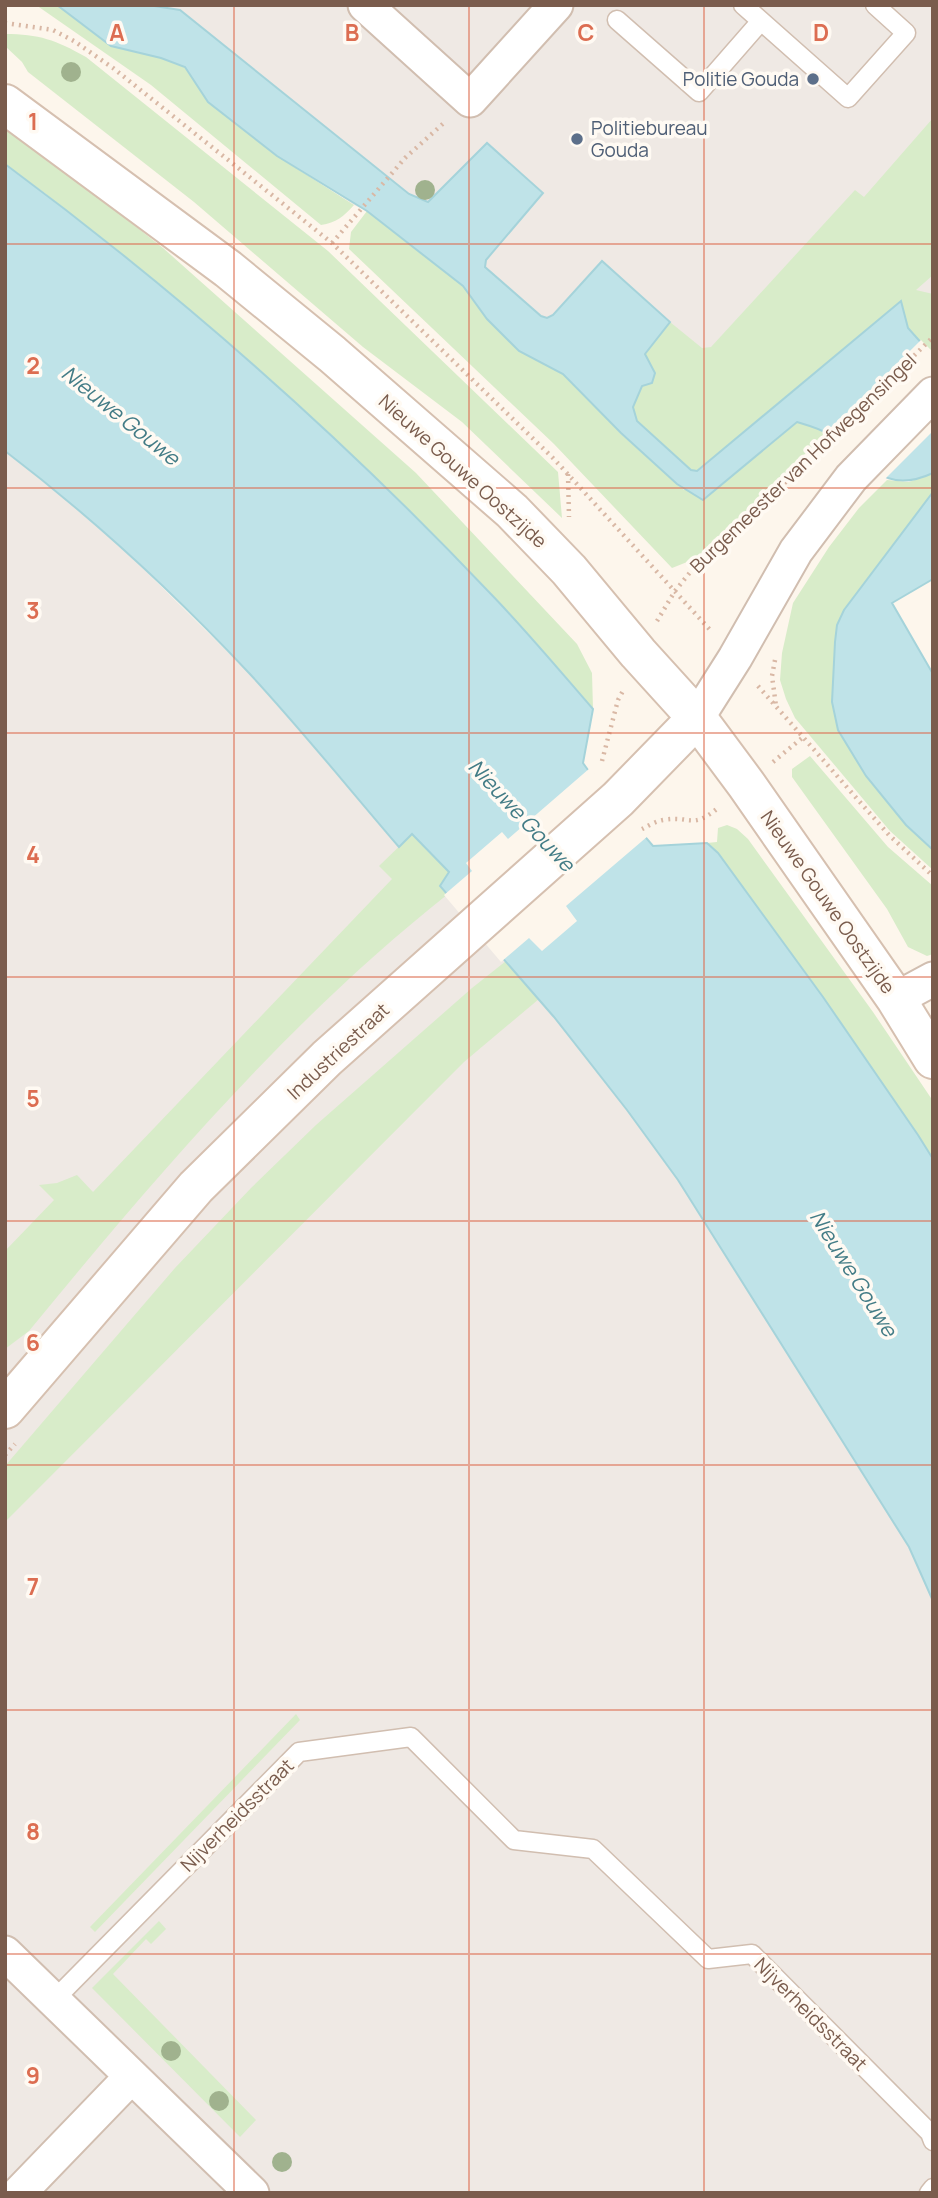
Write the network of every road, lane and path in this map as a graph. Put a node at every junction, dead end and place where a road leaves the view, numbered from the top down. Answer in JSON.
{"nodes":[{"id":1,"x":365,"y":5,"type":"edge"},
{"id":2,"x":556,"y":5,"type":"edge"},
{"id":3,"x":743,"y":5,"type":"edge"},
{"id":4,"x":875,"y":5,"type":"edge"},
{"id":5,"x":617,"y":20,"type":"dead end"},
{"id":6,"x":761,"y":21,"type":"junction"},
{"id":7,"x":5,"y":23,"type":"edge"},
{"id":8,"x":470,"y":100,"type":"junction"},
{"id":9,"x":5,"y":104,"type":"edge"},
{"id":10,"x":332,"y":243,"type":"junction"},
{"id":11,"x":933,"y":337,"type":"edge"},
{"id":12,"x":933,"y":394,"type":"edge"},
{"id":13,"x":675,"y":591,"type":"junction"},
{"id":14,"x":735,"y":658,"type":"junction"},
{"id":15,"x":697,"y":718,"type":"junction"},
{"id":16,"x":933,"y":876,"type":"edge"},
{"id":17,"x":933,"y":979,"type":"edge"},
{"id":18,"x":896,"y":999,"type":"junction"},
{"id":19,"x":933,"y":1059,"type":"edge"},
{"id":20,"x":14,"y":1422,"type":"edge"},
{"id":21,"x":5,"y":1455,"type":"edge"},
{"id":22,"x":5,"y":1954,"type":"edge"},
{"id":23,"x":53,"y":2001,"type":"junction"},
{"id":24,"x":131,"y":2077,"type":"junction"},
{"id":25,"x":933,"y":2141,"type":"edge"},
{"id":26,"x":933,"y":2188,"type":"edge"},
{"id":27,"x":19,"y":2193,"type":"edge"},
{"id":28,"x":252,"y":2193,"type":"edge"},
{"id":29,"x":929,"y":2193,"type":"edge"}],
"edges":[{"from":1,"to":8,"type":"street"},
{"from":2,"to":8,"type":"street"},
{"from":3,"to":6,"type":"lane"},
{"from":4,"to":6,"type":"lane"},
{"from":5,"to":6,"type":"lane"},
{"from":7,"to":10,"type":"path"},
{"from":8,"to":10,"type":"path"},
{"from":9,"to":15,"type":"main road","name":"Nieuwe Gouwe Oostzijde"},
{"from":10,"to":13,"type":"path"},
{"from":11,"to":13,"type":"path","name":"Burgemeester van Hofwegensingel"},
{"from":12,"to":14,"type":"street","name":"Burgemeester van Hofwegensingel"},
{"from":13,"to":14,"type":"path"},
{"from":14,"to":15,"type":"street","name":"Burgemeester van Hofwegensingel"},
{"from":14,"to":16,"type":"path"},
{"from":15,"to":18,"type":"main road","name":"Nieuwe Gouwe Oostzijde"},
{"from":15,"to":20,"type":"main road","name":"Industriestraat"},
{"from":17,"to":18,"type":"street"},
{"from":18,"to":19,"type":"main road","name":"Nieuwe Gouwe Oostzijde"},
{"from":20,"to":21,"type":"path"},
{"from":22,"to":23,"type":"street"},
{"from":23,"to":24,"type":"street"},
{"from":23,"to":25,"type":"lane","name":"Nijverheidsstraat"},
{"from":24,"to":27,"type":"street"},
{"from":24,"to":28,"type":"street"},
{"from":26,"to":29,"type":"lane"}]}
